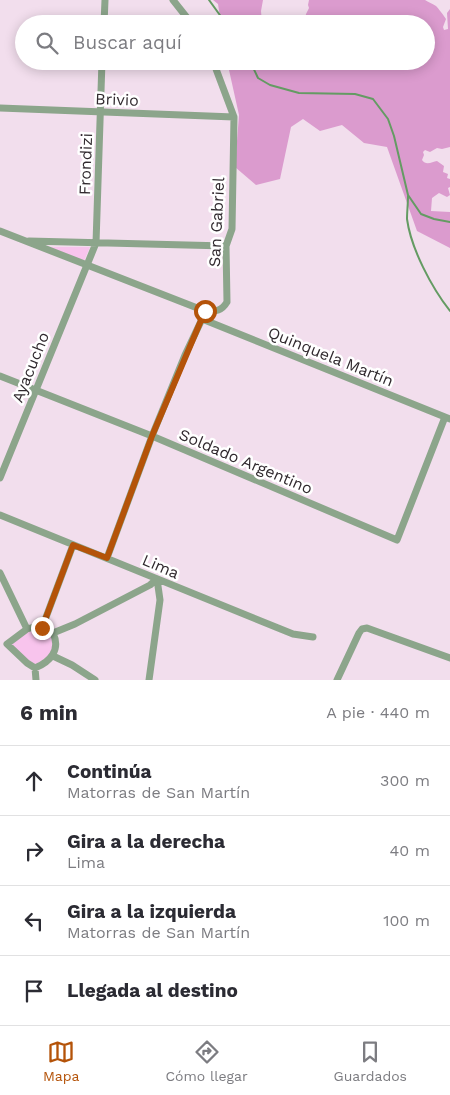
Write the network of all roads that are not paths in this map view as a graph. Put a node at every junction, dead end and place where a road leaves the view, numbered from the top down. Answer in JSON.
{"nodes":[{"id":1,"x":104,"y":0,"type":"edge"},
{"id":2,"x":173,"y":0,"type":"edge"},
{"id":3,"x":104,"y":15,"type":"edge"},
{"id":4,"x":185,"y":15,"type":"edge"},
{"id":5,"x":102,"y":70,"type":"edge"},
{"id":6,"x":216,"y":70,"type":"edge"},
{"id":7,"x":0,"y":108,"type":"edge"},
{"id":8,"x":101,"y":112,"type":"junction"},
{"id":9,"x":234,"y":117,"type":"junction"},
{"id":10,"x":0,"y":231,"type":"edge"},
{"id":11,"x":24,"y":241,"type":"junction"},
{"id":12,"x":96,"y":243,"type":"junction"},
{"id":13,"x":226,"y":246,"type":"junction"},
{"id":14,"x":86,"y":265,"type":"junction"},
{"id":15,"x":205,"y":311,"type":"junction"},
{"id":16,"x":202,"y":319,"type":"junction"},
{"id":17,"x":0,"y":376,"type":"edge"},
{"id":18,"x":35,"y":390,"type":"junction"},
{"id":19,"x":447,"y":418,"type":"edge"},
{"id":20,"x":152,"y":436,"type":"junction"},
{"id":21,"x":0,"y":478,"type":"edge"},
{"id":22,"x":0,"y":515,"type":"edge"},
{"id":23,"x":73,"y":545,"type":"junction"},
{"id":24,"x":107,"y":558,"type":"junction"},
{"id":25,"x":0,"y":573,"type":"edge"},
{"id":26,"x":157,"y":579,"type":"junction"},
{"id":27,"x":42,"y":628,"type":"junction"},
{"id":28,"x":27,"y":629,"type":"junction"},
{"id":29,"x":53,"y":633,"type":"junction"},
{"id":30,"x":313,"y":637,"type":"dead end"},
{"id":31,"x":4,"y":644,"type":"edge"},
{"id":32,"x":53,"y":656,"type":"junction"},
{"id":33,"x":450,"y":658,"type":"edge"},
{"id":34,"x":35,"y":668,"type":"junction"},
{"id":35,"x":36,"y":680,"type":"edge"},
{"id":36,"x":95,"y":680,"type":"edge"},
{"id":37,"x":150,"y":680,"type":"edge"},
{"id":38,"x":337,"y":680,"type":"edge"}],
"edges":[{"from":1,"to":3,"type":"street"},
{"from":2,"to":4,"type":"street"},
{"from":5,"to":8,"type":"street","name":"Frondizi"},
{"from":6,"to":9,"type":"street"},
{"from":7,"to":8,"type":"street","name":"Brivio"},
{"from":8,"to":9,"type":"street","name":"Brivio"},
{"from":8,"to":12,"type":"street","name":"Frondizi"},
{"from":9,"to":13,"type":"street","name":"San Gabriel"},
{"from":10,"to":11,"type":"street"},
{"from":11,"to":12,"type":"street"},
{"from":11,"to":14,"type":"street"},
{"from":12,"to":13,"type":"street"},
{"from":12,"to":14,"type":"street","name":"Frondizi"},
{"from":13,"to":15,"type":"street","name":"San Gabriel"},
{"from":14,"to":15,"type":"street"},
{"from":14,"to":18,"type":"street","name":"Ayacucho"},
{"from":15,"to":16,"type":"street"},
{"from":16,"to":19,"type":"street","name":"Quinquela Martín"},
{"from":16,"to":20,"type":"street"},
{"from":17,"to":18,"type":"street","name":"Soldado Argentino"},
{"from":18,"to":20,"type":"street","name":"Soldado Argentino"},
{"from":18,"to":21,"type":"street","name":"Ayacucho"},
{"from":19,"to":20,"type":"street","name":"Soldado Argentino"},
{"from":20,"to":24,"type":"street"},
{"from":22,"to":23,"type":"street","name":"Lima"},
{"from":23,"to":24,"type":"street","name":"Lima"},
{"from":23,"to":27,"type":"street"},
{"from":24,"to":26,"type":"street","name":"Lima"},
{"from":25,"to":28,"type":"street"},
{"from":26,"to":29,"type":"street"},
{"from":26,"to":30,"type":"street","name":"Lima"},
{"from":26,"to":37,"type":"street"},
{"from":27,"to":28,"type":"street"},
{"from":27,"to":29,"type":"street"},
{"from":28,"to":31,"type":"street"},
{"from":29,"to":32,"type":"street"},
{"from":31,"to":34,"type":"street"},
{"from":32,"to":34,"type":"street"},
{"from":32,"to":36,"type":"street"},
{"from":33,"to":38,"type":"street"},
{"from":34,"to":35,"type":"street"}]}
